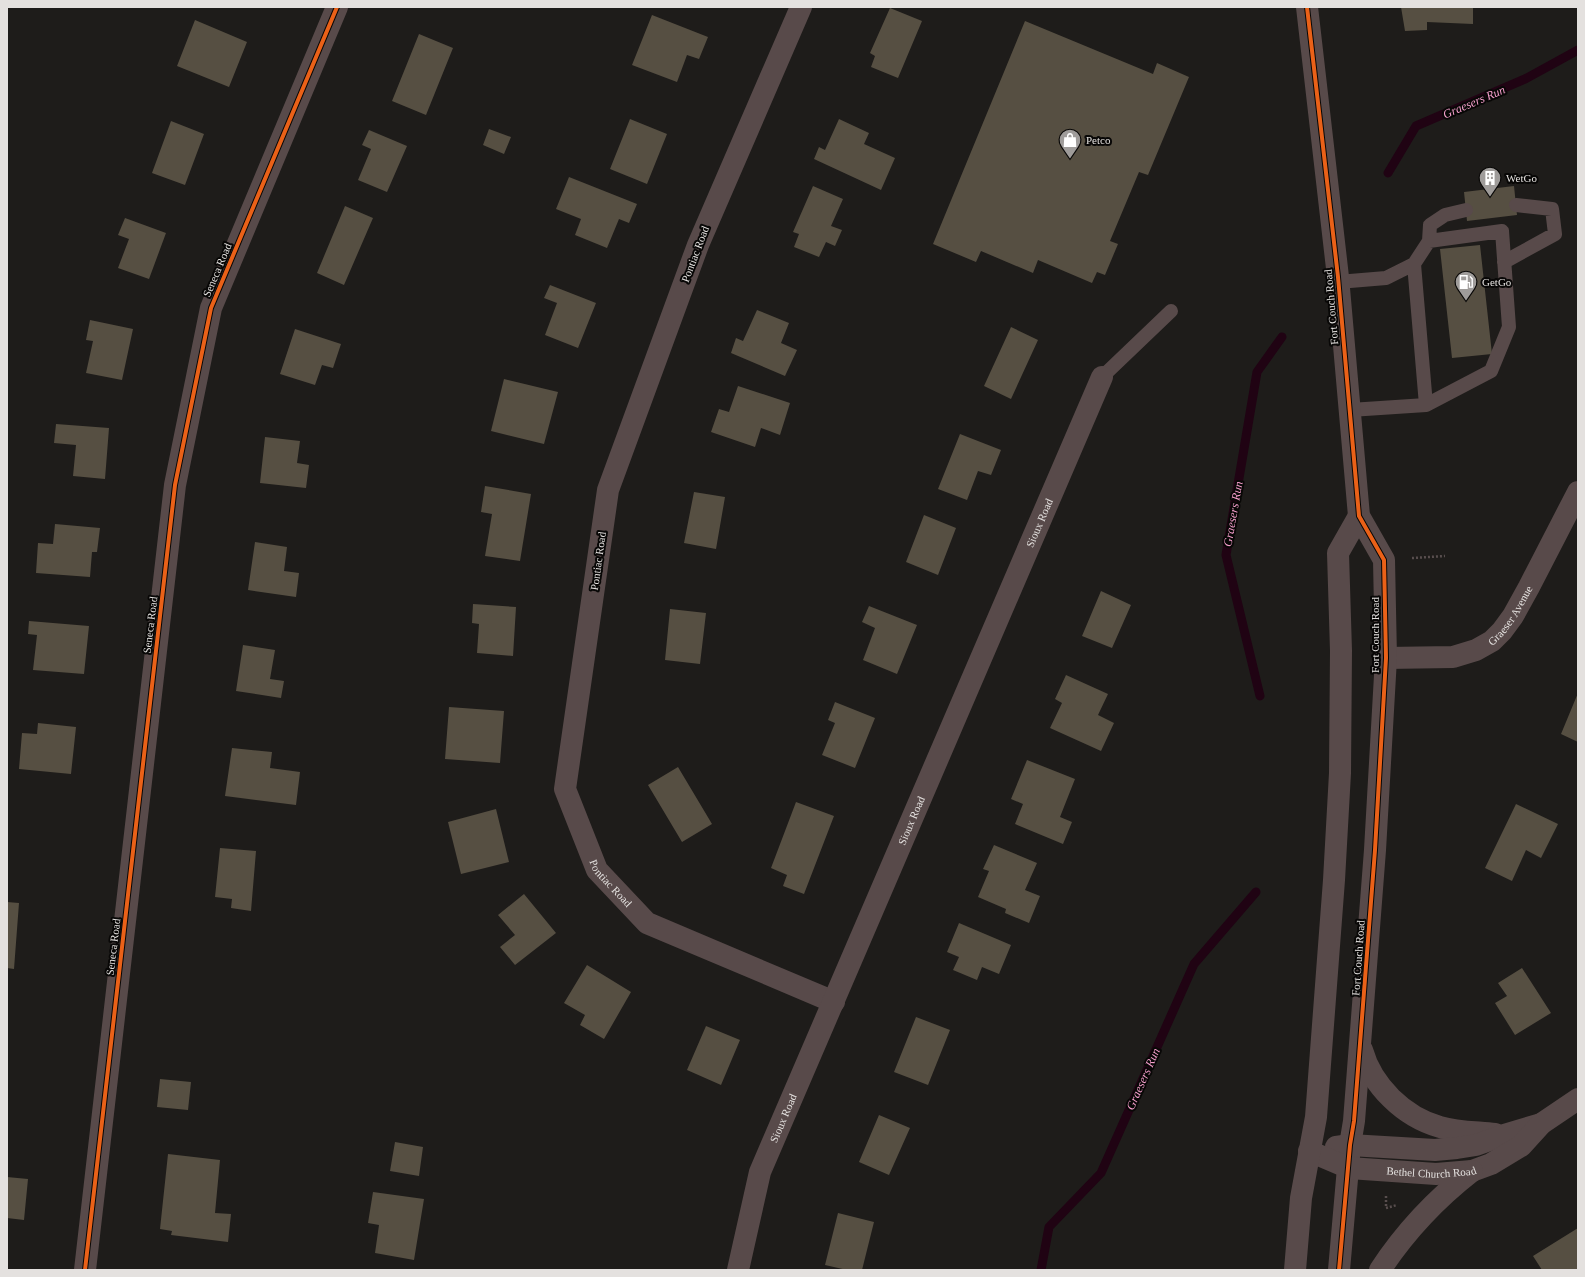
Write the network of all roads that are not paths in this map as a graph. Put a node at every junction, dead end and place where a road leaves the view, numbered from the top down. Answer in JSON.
{"nodes":[{"id":1,"x":337,"y":7,"type":"edge"},
{"id":2,"x":801,"y":7,"type":"edge"},
{"id":3,"x":1307,"y":7,"type":"edge"},
{"id":4,"x":1516,"y":205,"type":"dead end"},
{"id":5,"x":1466,"y":210,"type":"dead end"},
{"id":6,"x":1429,"y":241,"type":"junction"},
{"id":7,"x":1504,"y":262,"type":"junction"},
{"id":8,"x":1414,"y":264,"type":"junction"},
{"id":9,"x":1338,"y":282,"type":"junction"},
{"id":10,"x":1172,"y":311,"type":"dead end"},
{"id":11,"x":1102,"y":377,"type":"joint"},
{"id":12,"x":1426,"y":404,"type":"junction"},
{"id":13,"x":1350,"y":410,"type":"junction"},
{"id":14,"x":1578,"y":492,"type":"edge"},
{"id":15,"x":1359,"y":516,"type":"junction"},
{"id":16,"x":1386,"y":658,"type":"junction"},
{"id":17,"x":834,"y":1002,"type":"junction"},
{"id":18,"x":1360,"y":1045,"type":"junction"},
{"id":19,"x":1578,"y":1099,"type":"edge"},
{"id":20,"x":1541,"y":1124,"type":"junction"},
{"id":21,"x":1504,"y":1135,"type":"junction"},
{"id":22,"x":1350,"y":1145,"type":"junction"},
{"id":23,"x":1309,"y":1151,"type":"junction"},
{"id":24,"x":1349,"y":1168,"type":"junction"},
{"id":25,"x":1472,"y":1171,"type":"junction"},
{"id":26,"x":85,"y":1270,"type":"edge"},
{"id":27,"x":738,"y":1270,"type":"edge"},
{"id":28,"x":1295,"y":1270,"type":"edge"},
{"id":29,"x":1339,"y":1270,"type":"edge"},
{"id":30,"x":1380,"y":1270,"type":"edge"}],
"edges":[{"from":1,"to":26,"type":"street","name":"Seneca Road"},
{"from":2,"to":17,"type":"street","name":"Pontiac Road"},
{"from":3,"to":9,"type":"street","name":"Fort Couch Road"},
{"from":4,"to":7,"type":"lane"},
{"from":5,"to":6,"type":"lane"},
{"from":6,"to":7,"type":"lane"},
{"from":6,"to":8,"type":"lane"},
{"from":7,"to":12,"type":"lane"},
{"from":8,"to":9,"type":"lane"},
{"from":8,"to":12,"type":"lane"},
{"from":9,"to":13,"type":"street","name":"Fort Couch Road"},
{"from":10,"to":11,"type":"lane"},
{"from":11,"to":17,"type":"street","name":"Sioux Road"},
{"from":12,"to":13,"type":"lane"},
{"from":13,"to":15,"type":"street","name":"Fort Couch Road"},
{"from":14,"to":16,"type":"street","name":"Graeser Avenue"},
{"from":15,"to":16,"type":"street","name":"Fort Couch Road"},
{"from":15,"to":23,"type":"street"},
{"from":16,"to":18,"type":"street","name":"Fort Couch Road"},
{"from":17,"to":27,"type":"street","name":"Sioux Road"},
{"from":18,"to":21,"type":"street"},
{"from":18,"to":22,"type":"street","name":"Fort Couch Road"},
{"from":19,"to":20,"type":"street","name":"Bethel Church Road"},
{"from":20,"to":21,"type":"street","name":"Bethel Church Road"},
{"from":20,"to":25,"type":"street","name":"Bethel Church Road"},
{"from":21,"to":22,"type":"street","name":"Bethel Church Road"},
{"from":22,"to":23,"type":"street","name":"Bethel Church Road"},
{"from":22,"to":24,"type":"street","name":"Fort Couch Road"},
{"from":23,"to":24,"type":"street","name":"Bethel Church Road"},
{"from":23,"to":28,"type":"street"},
{"from":24,"to":25,"type":"street","name":"Bethel Church Road"},
{"from":24,"to":29,"type":"street","name":"Fort Couch Road"},
{"from":25,"to":30,"type":"street"}]}
